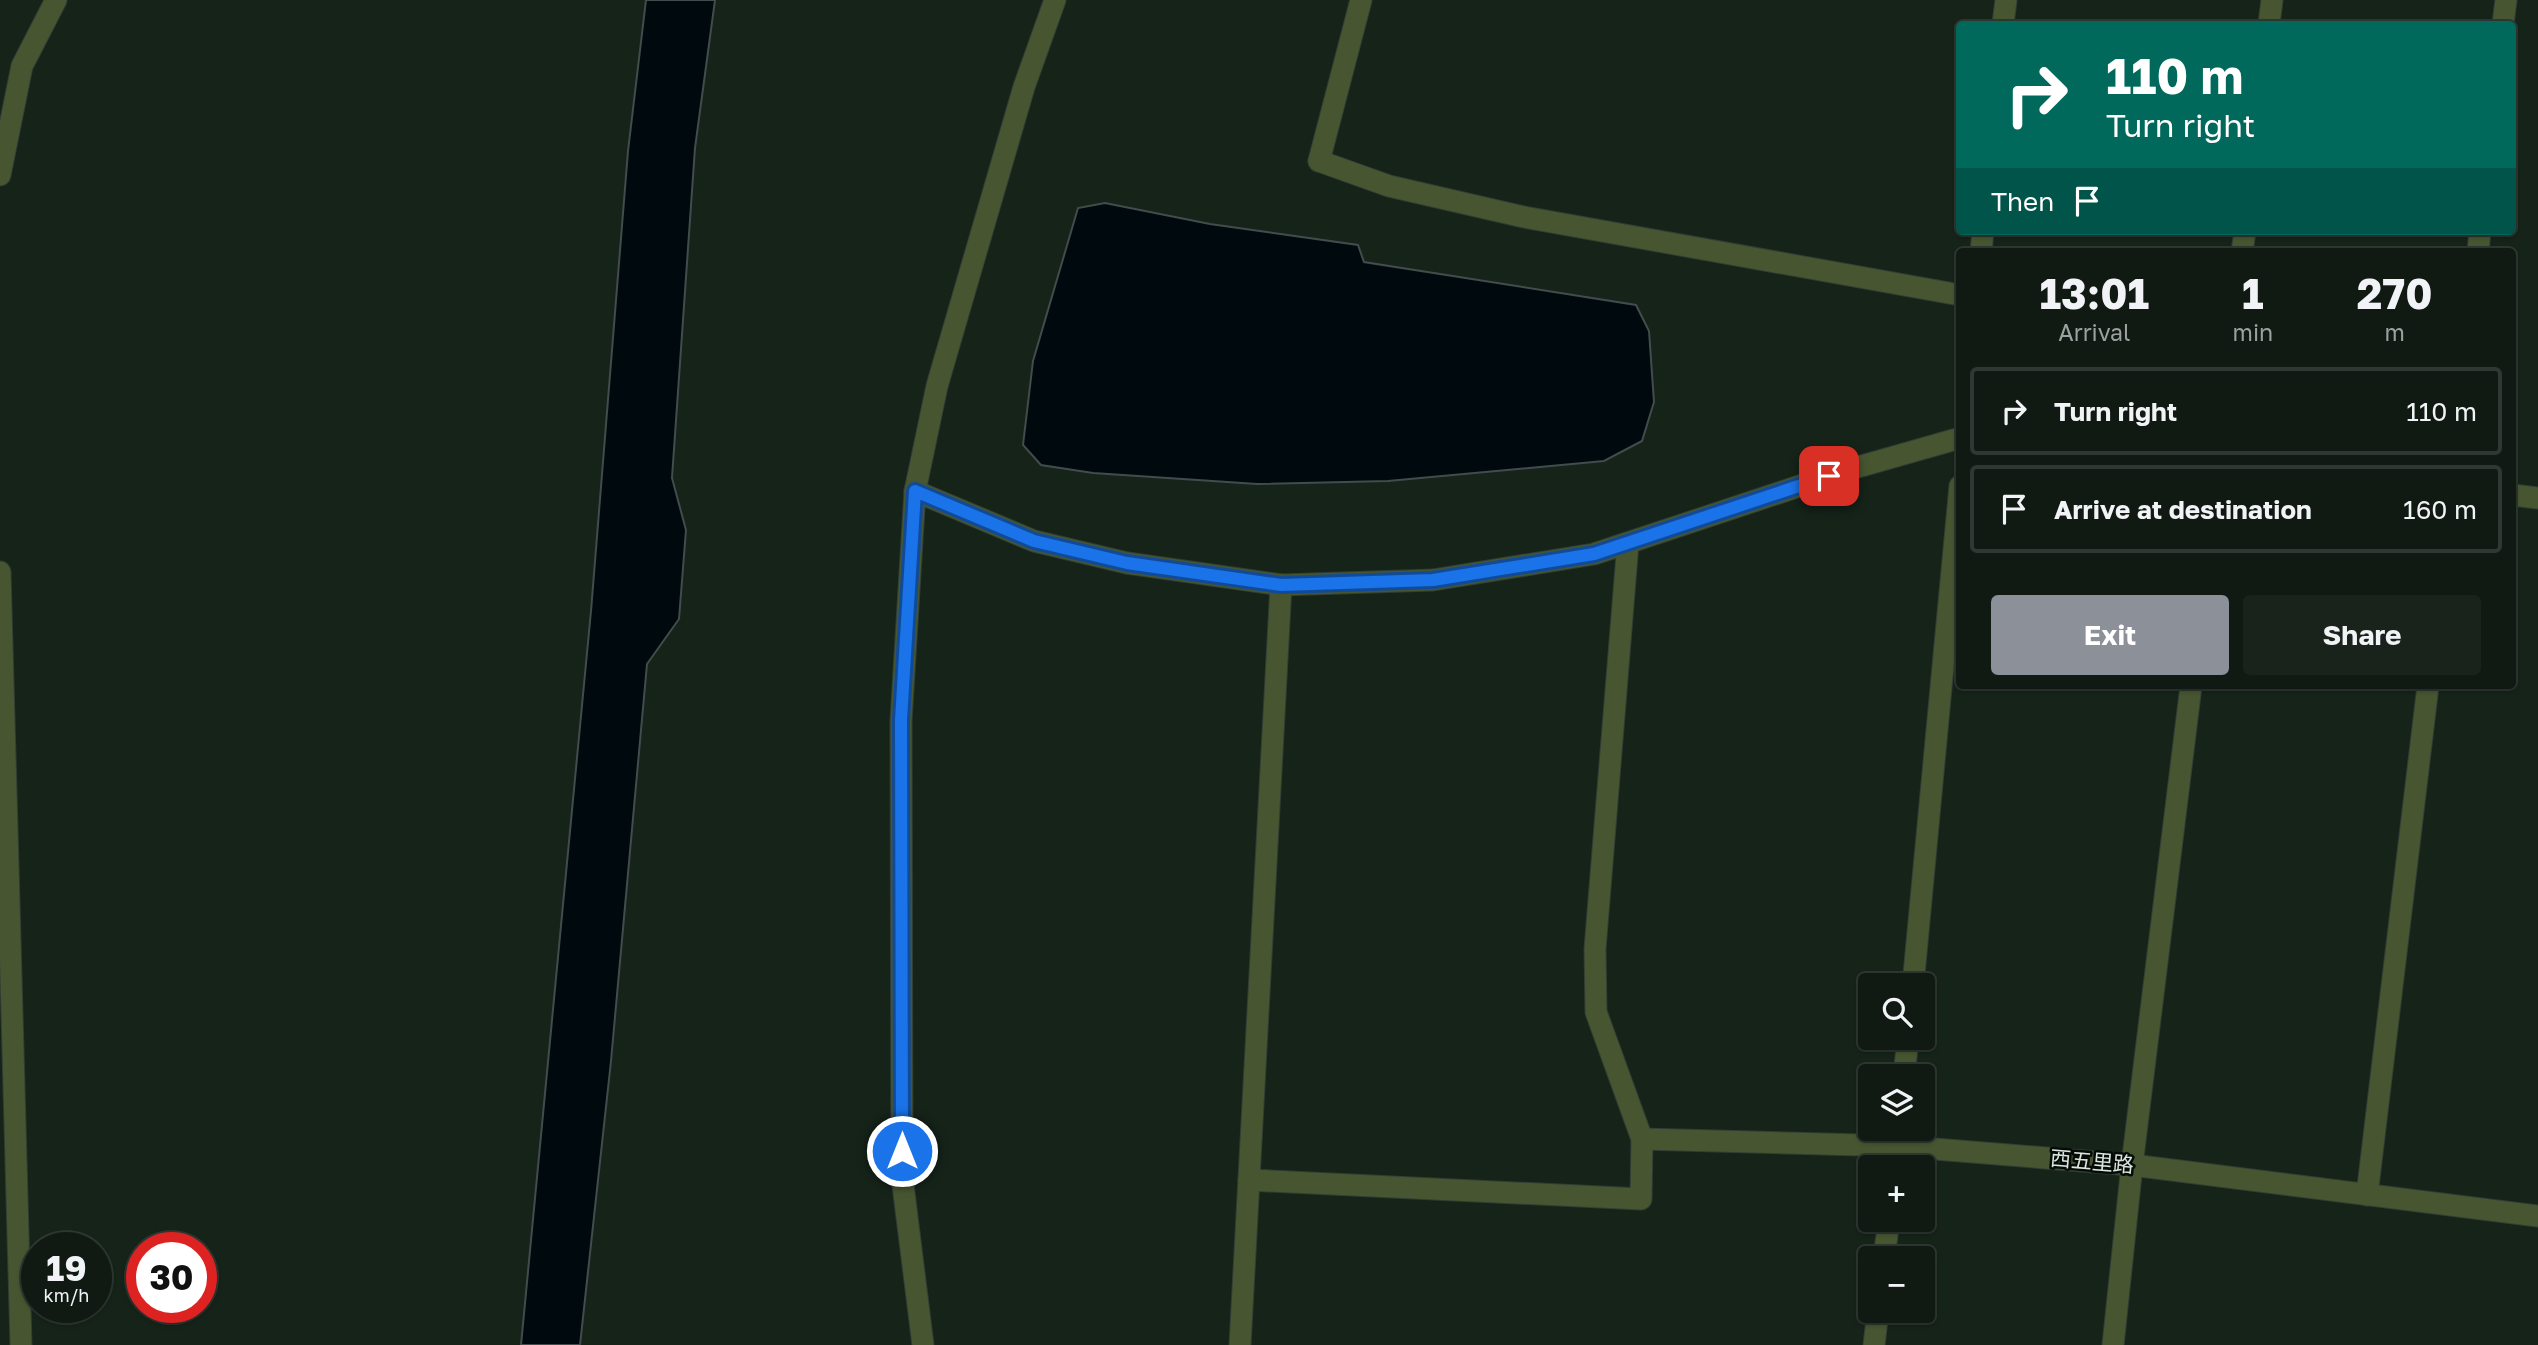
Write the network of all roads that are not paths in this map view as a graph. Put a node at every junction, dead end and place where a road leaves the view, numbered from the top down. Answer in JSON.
{"nodes":[{"id":1,"x":56,"y":0,"type":"edge"},
{"id":2,"x":1055,"y":0,"type":"edge"},
{"id":3,"x":1362,"y":0,"type":"edge"},
{"id":4,"x":2006,"y":0,"type":"edge"},
{"id":5,"x":2272,"y":0,"type":"edge"},
{"id":6,"x":2506,"y":0,"type":"edge"},
{"id":7,"x":2003,"y":21,"type":"edge"},
{"id":8,"x":2269,"y":21,"type":"edge"},
{"id":9,"x":2503,"y":21,"type":"edge"},
{"id":10,"x":0,"y":175,"type":"edge"},
{"id":11,"x":1956,"y":294,"type":"edge"},
{"id":12,"x":1956,"y":439,"type":"edge"},
{"id":13,"x":915,"y":491,"type":"junction"},
{"id":14,"x":2516,"y":495,"type":"edge"},
{"id":15,"x":2538,"y":498,"type":"edge"},
{"id":16,"x":1956,"y":528,"type":"edge"},
{"id":17,"x":1628,"y":543,"type":"junction"},
{"id":18,"x":0,"y":572,"type":"edge"},
{"id":19,"x":1281,"y":585,"type":"junction"},
{"id":20,"x":2191,"y":689,"type":"edge"},
{"id":21,"x":2428,"y":689,"type":"edge"},
{"id":22,"x":1914,"y":973,"type":"edge"},
{"id":23,"x":1858,"y":1137,"type":"edge"},
{"id":24,"x":1642,"y":1139,"type":"junction"},
{"id":25,"x":1932,"y":1141,"type":"edge"},
{"id":26,"x":2132,"y":1165,"type":"junction"},
{"id":27,"x":1250,"y":1180,"type":"junction"},
{"id":28,"x":2367,"y":1195,"type":"junction"},
{"id":29,"x":2538,"y":1216,"type":"edge"},
{"id":30,"x":1877,"y":1323,"type":"edge"},
{"id":31,"x":21,"y":1345,"type":"edge"},
{"id":32,"x":923,"y":1345,"type":"edge"},
{"id":33,"x":1240,"y":1345,"type":"edge"},
{"id":34,"x":1874,"y":1345,"type":"edge"},
{"id":35,"x":2113,"y":1345,"type":"edge"}],
"edges":[{"from":1,"to":10,"type":"street"},
{"from":2,"to":13,"type":"street"},
{"from":3,"to":11,"type":"street"},
{"from":4,"to":7,"type":"street"},
{"from":5,"to":8,"type":"street"},
{"from":6,"to":9,"type":"street"},
{"from":12,"to":17,"type":"street"},
{"from":13,"to":19,"type":"street"},
{"from":13,"to":32,"type":"street"},
{"from":14,"to":15,"type":"street"},
{"from":16,"to":22,"type":"street"},
{"from":17,"to":19,"type":"street"},
{"from":17,"to":24,"type":"street"},
{"from":18,"to":31,"type":"street"},
{"from":19,"to":27,"type":"street"},
{"from":20,"to":26,"type":"street"},
{"from":21,"to":28,"type":"street"},
{"from":23,"to":24,"type":"street","name":"西五里路"},
{"from":24,"to":27,"type":"street"},
{"from":25,"to":26,"type":"street","name":"西五里路"},
{"from":26,"to":28,"type":"street","name":"西五里路"},
{"from":26,"to":35,"type":"street"},
{"from":27,"to":33,"type":"street"},
{"from":28,"to":29,"type":"street","name":"西五里路"},
{"from":30,"to":34,"type":"street"}]}
